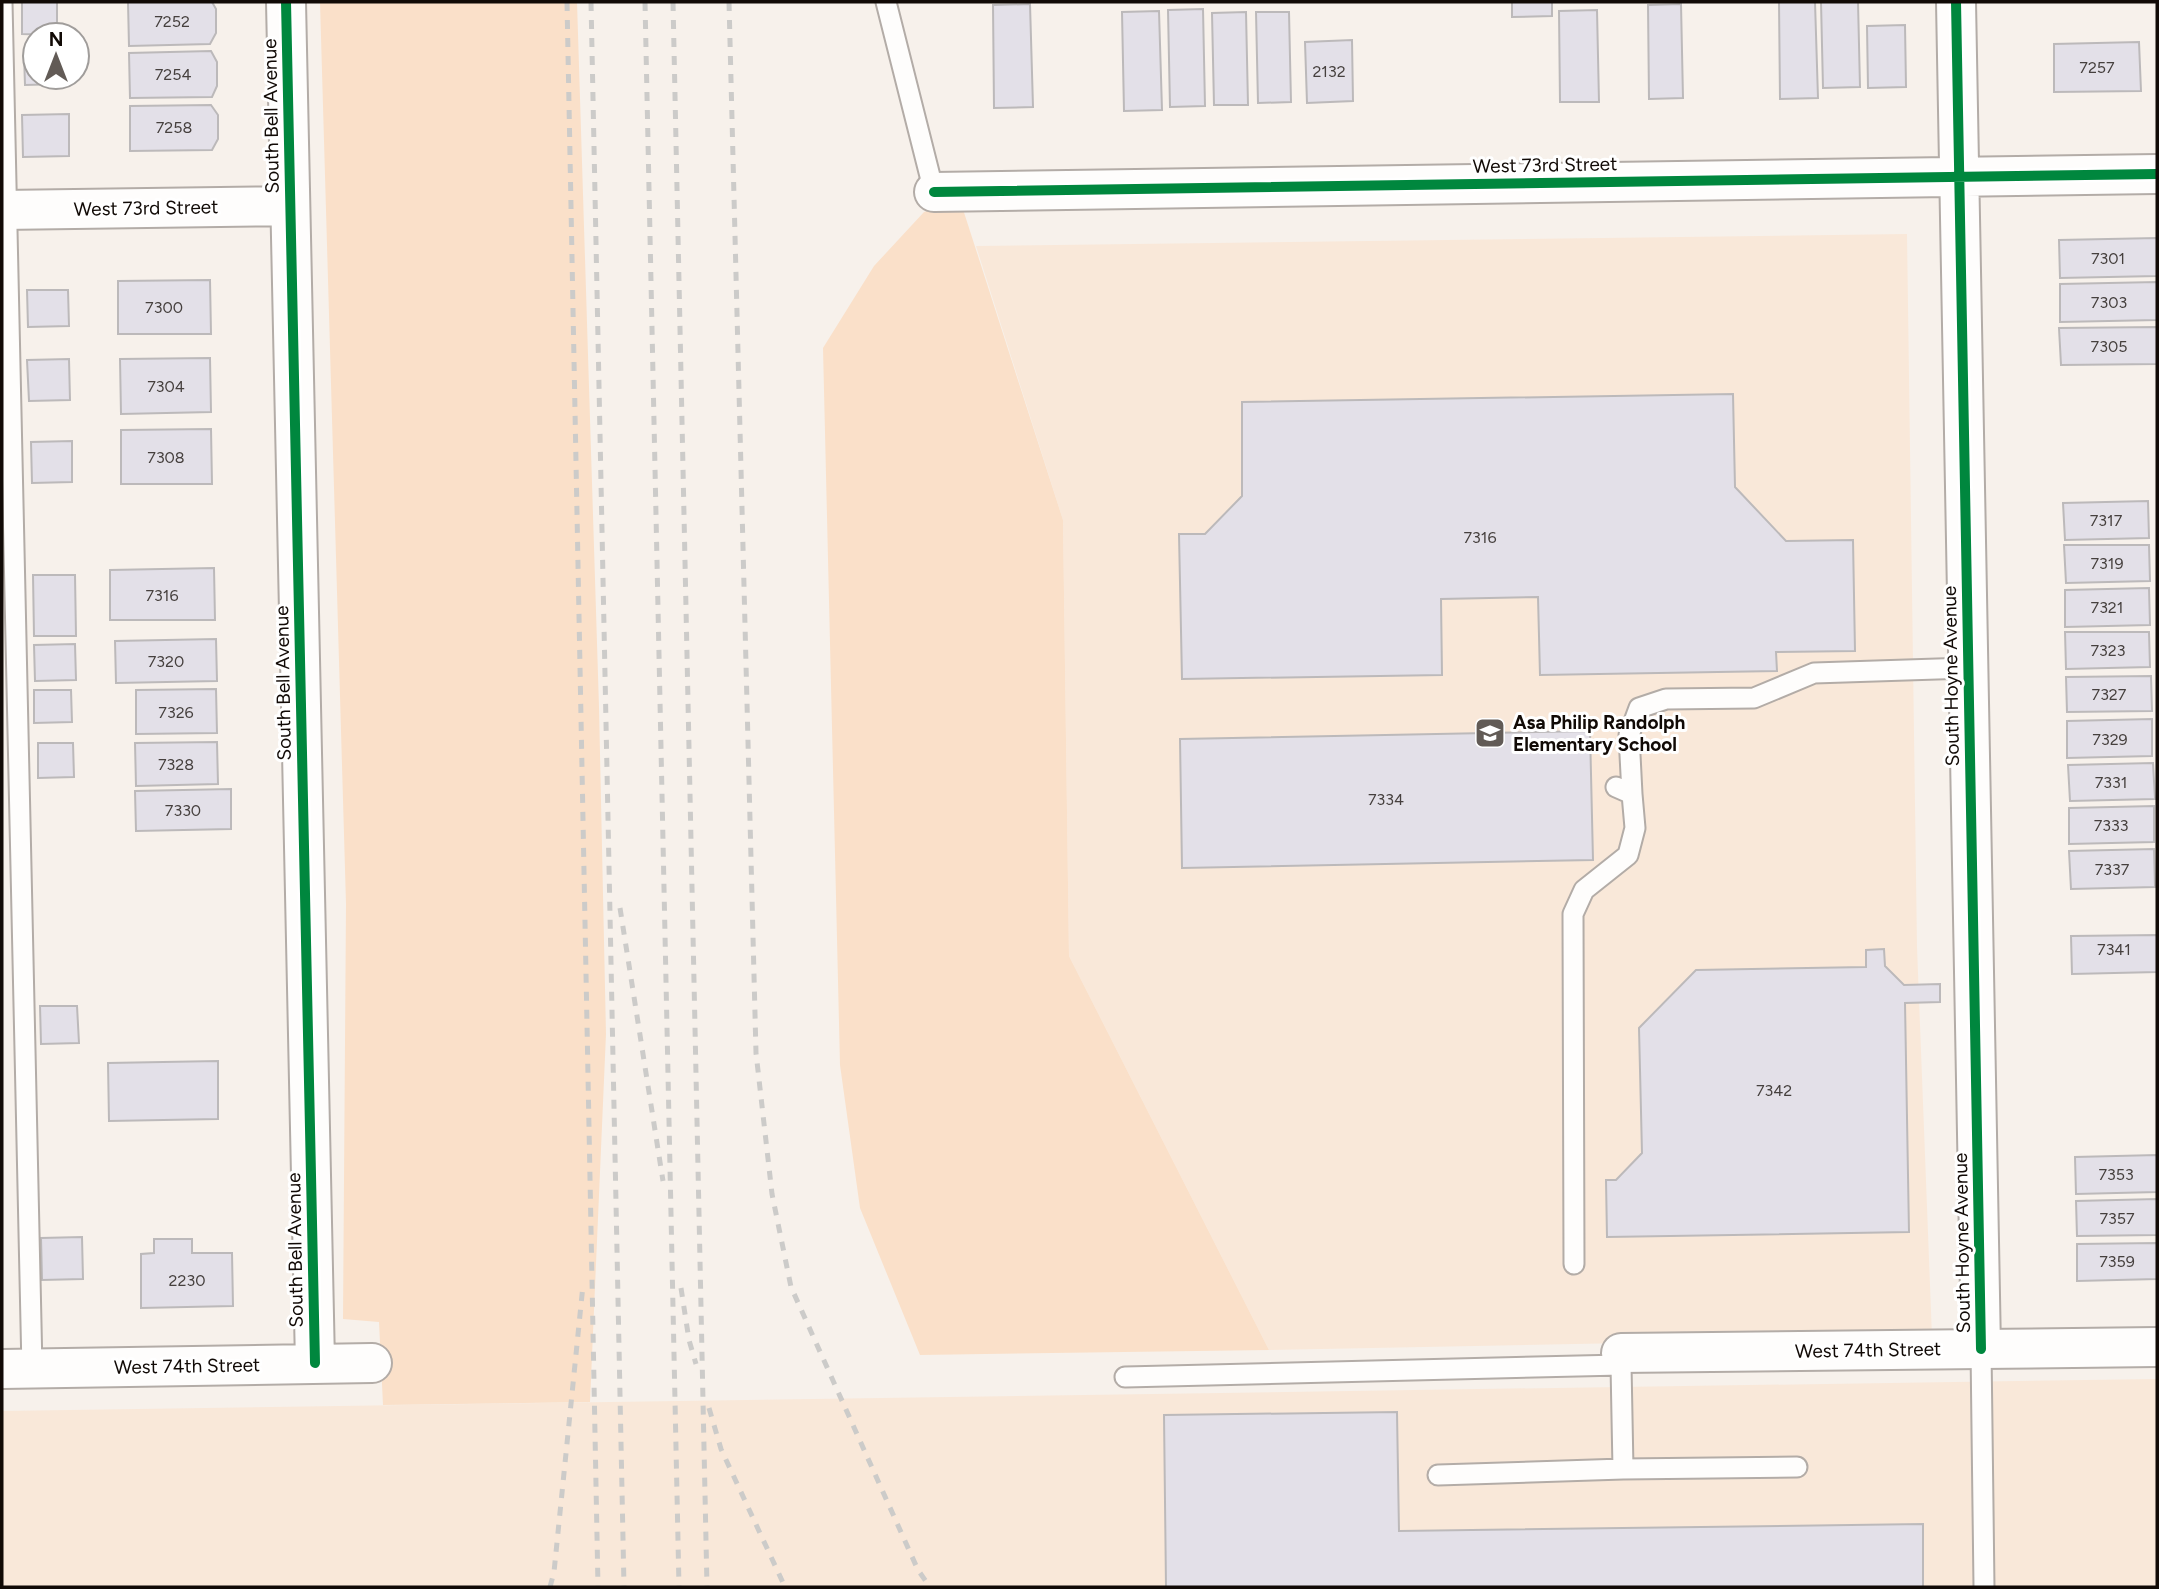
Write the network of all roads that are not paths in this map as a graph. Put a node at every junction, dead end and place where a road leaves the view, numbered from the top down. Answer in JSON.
{"nodes":[{"id":1,"x":2,"y":2,"type":"edge"},
{"id":2,"x":286,"y":2,"type":"edge"},
{"id":3,"x":886,"y":2,"type":"edge"},
{"id":4,"x":1956,"y":2,"type":"edge"},
{"id":5,"x":2157,"y":173,"type":"edge"},
{"id":6,"x":1959,"y":177,"type":"junction"},
{"id":7,"x":934,"y":192,"type":"joint"},
{"id":8,"x":290,"y":206,"type":"junction"},
{"id":9,"x":5,"y":210,"type":"edge"},
{"id":10,"x":1968,"y":668,"type":"junction"},
{"id":11,"x":1574,"y":1264,"type":"dead end"},
{"id":12,"x":2157,"y":1347,"type":"edge"},
{"id":13,"x":1981,"y":1349,"type":"junction"},
{"id":14,"x":1621,"y":1353,"type":"dead end"},
{"id":15,"x":315,"y":1363,"type":"junction"},
{"id":16,"x":372,"y":1363,"type":"dead end"},
{"id":17,"x":17,"y":1369,"type":"edge"},
{"id":18,"x":1125,"y":1377,"type":"dead end"},
{"id":19,"x":1797,"y":1467,"type":"dead end"},
{"id":20,"x":1623,"y":1469,"type":"junction"},
{"id":21,"x":1438,"y":1475,"type":"dead end"},
{"id":22,"x":1984,"y":1587,"type":"edge"}],
"edges":[{"from":1,"to":9,"type":"lane"},
{"from":2,"to":8,"type":"street","name":"South Bell Avenue"},
{"from":3,"to":7,"type":"lane"},
{"from":4,"to":6,"type":"street","name":"South Hoyne Avenue"},
{"from":5,"to":6,"type":"street","name":"West 73rd Street"},
{"from":6,"to":7,"type":"street","name":"West 73rd Street"},
{"from":6,"to":10,"type":"street","name":"South Hoyne Avenue"},
{"from":8,"to":9,"type":"street","name":"West 73rd Street"},
{"from":8,"to":15,"type":"street","name":"South Bell Avenue"},
{"from":9,"to":17,"type":"lane"},
{"from":10,"to":11,"type":"lane"},
{"from":10,"to":13,"type":"street","name":"South Hoyne Avenue"},
{"from":12,"to":13,"type":"street","name":"West 74th Street"},
{"from":13,"to":14,"type":"street","name":"West 74th Street"},
{"from":13,"to":22,"type":"lane"},
{"from":15,"to":16,"type":"street","name":"West 74th Street"},
{"from":15,"to":17,"type":"street","name":"West 74th Street"},
{"from":18,"to":20,"type":"lane"},
{"from":19,"to":20,"type":"lane"},
{"from":20,"to":21,"type":"lane"}]}
